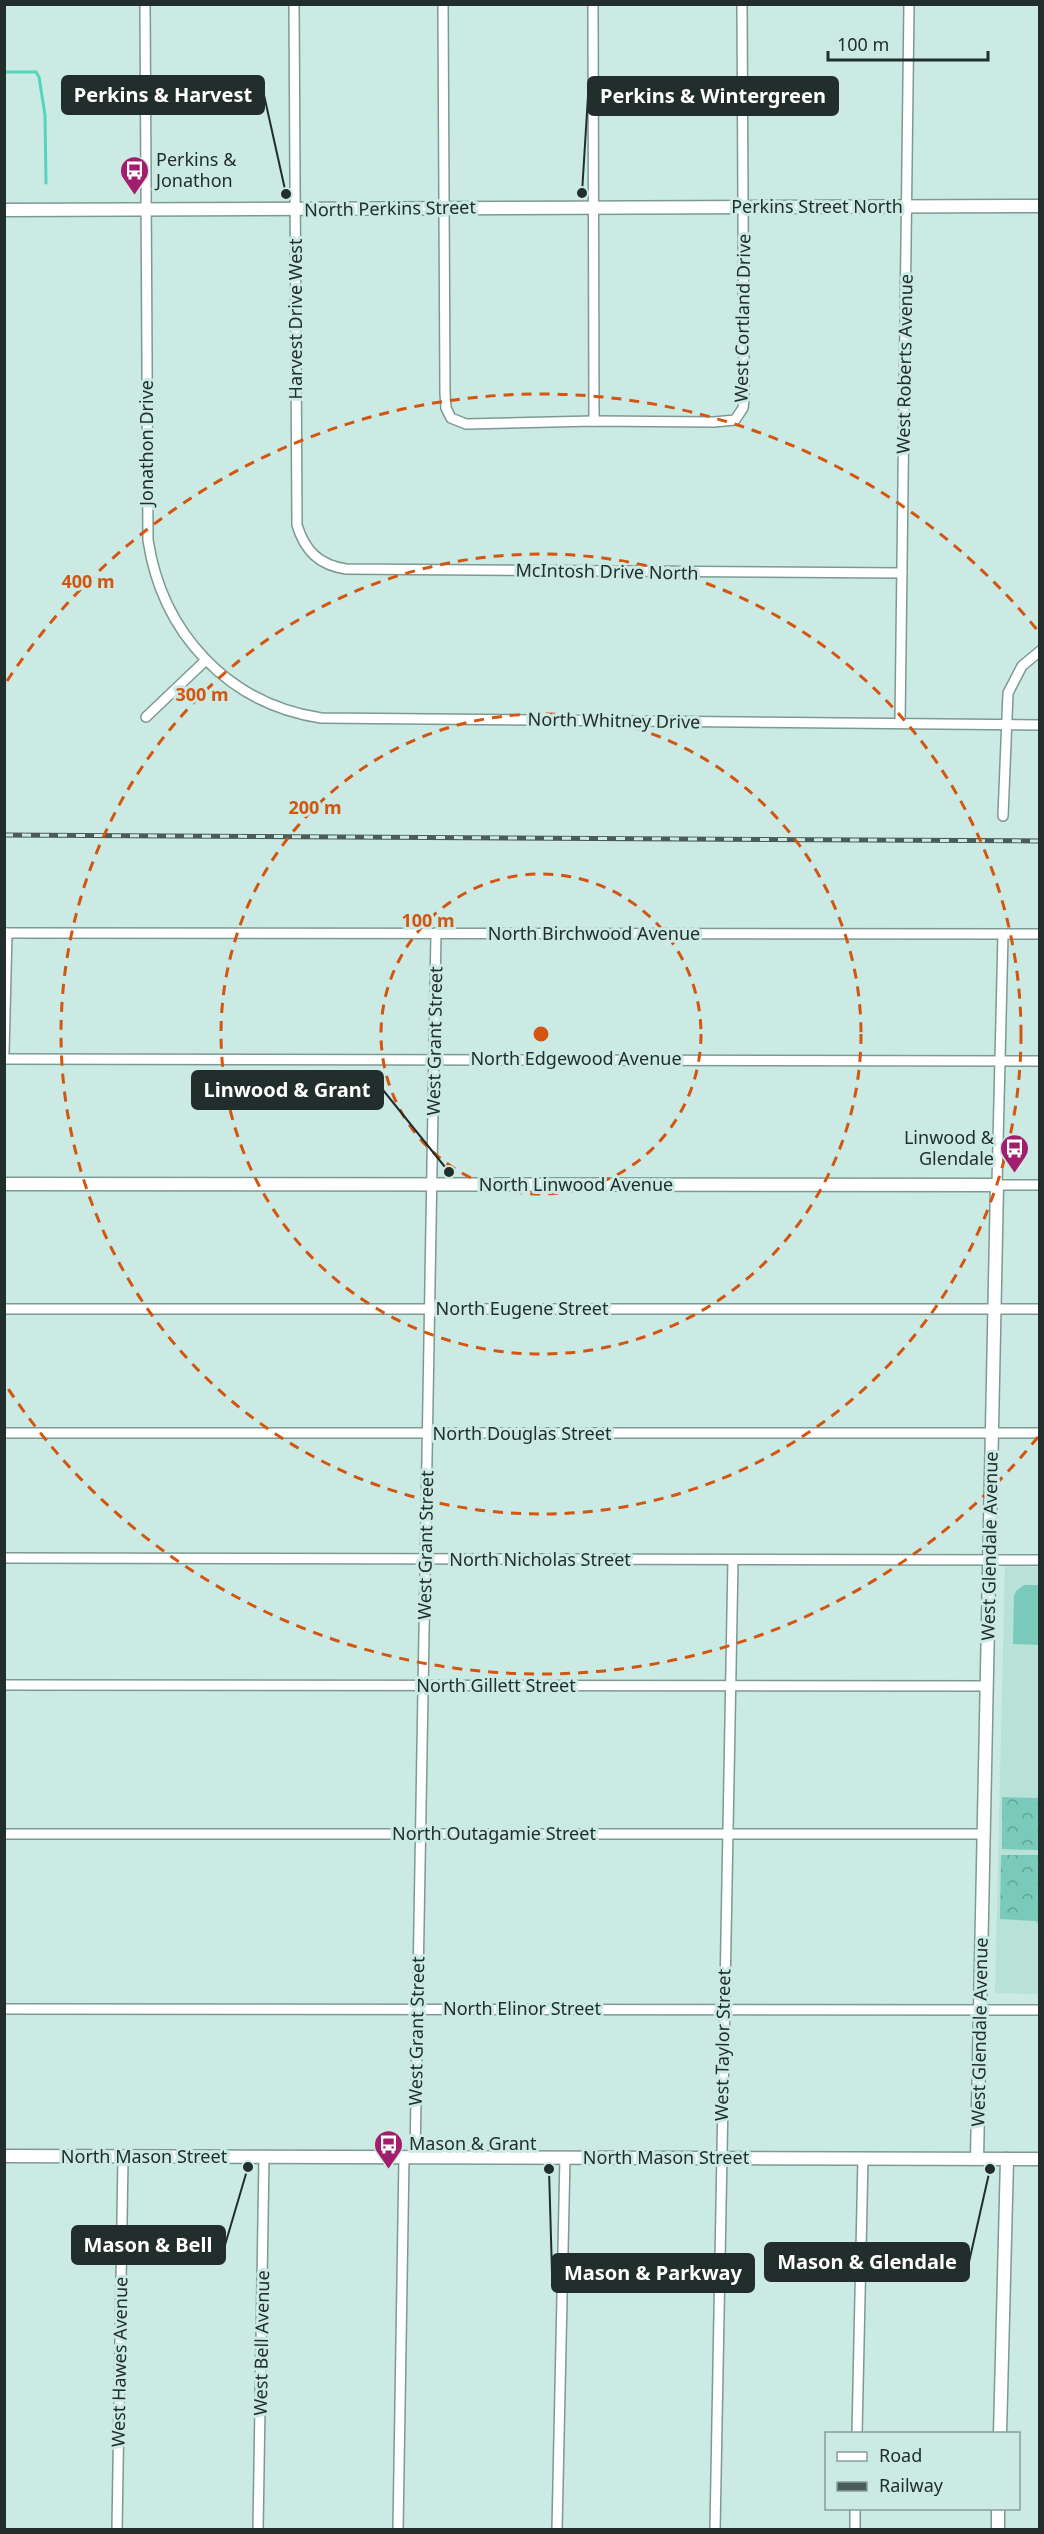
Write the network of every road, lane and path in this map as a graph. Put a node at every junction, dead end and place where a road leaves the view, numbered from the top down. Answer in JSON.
{"nodes":[{"id":1,"x":145,"y":4,"type":"edge"},
{"id":2,"x":294,"y":4,"type":"edge"},
{"id":3,"x":443,"y":4,"type":"edge"},
{"id":4,"x":593,"y":4,"type":"edge"},
{"id":5,"x":742,"y":4,"type":"edge"},
{"id":6,"x":909,"y":4,"type":"edge"},
{"id":7,"x":907,"y":206,"type":"junction"},
{"id":8,"x":1040,"y":206,"type":"edge"},
{"id":9,"x":444,"y":208,"type":"junction"},
{"id":10,"x":595,"y":208,"type":"junction"},
{"id":11,"x":744,"y":208,"type":"junction"},
{"id":12,"x":4,"y":210,"type":"edge"},
{"id":13,"x":145,"y":210,"type":"junction"},
{"id":14,"x":296,"y":210,"type":"junction"},
{"id":15,"x":594,"y":421,"type":"junction"},
{"id":16,"x":314,"y":557,"type":"joint"},
{"id":17,"x":902,"y":573,"type":"junction"},
{"id":18,"x":1040,"y":651,"type":"edge"},
{"id":19,"x":205,"y":661,"type":"junction"},
{"id":20,"x":146,"y":717,"type":"dead end"},
{"id":21,"x":900,"y":723,"type":"junction"},
{"id":22,"x":1005,"y":725,"type":"junction"},
{"id":23,"x":1040,"y":725,"type":"edge"},
{"id":24,"x":1003,"y":816,"type":"dead end"},
{"id":25,"x":5,"y":933,"type":"edge"},
{"id":26,"x":436,"y":933,"type":"junction"},
{"id":27,"x":1003,"y":934,"type":"junction"},
{"id":28,"x":1040,"y":934,"type":"edge"},
{"id":29,"x":4,"y":1053,"type":"edge"},
{"id":30,"x":4,"y":1059,"type":"edge"},
{"id":31,"x":435,"y":1059,"type":"junction"},
{"id":32,"x":1000,"y":1060,"type":"junction"},
{"id":33,"x":1040,"y":1060,"type":"edge"},
{"id":34,"x":4,"y":1184,"type":"edge"},
{"id":35,"x":433,"y":1184,"type":"junction"},
{"id":36,"x":997,"y":1185,"type":"junction"},
{"id":37,"x":1040,"y":1185,"type":"edge"},
{"id":38,"x":4,"y":1309,"type":"edge"},
{"id":39,"x":430,"y":1309,"type":"junction"},
{"id":40,"x":1040,"y":1309,"type":"edge"},
{"id":41,"x":994,"y":1310,"type":"junction"},
{"id":42,"x":4,"y":1433,"type":"edge"},
{"id":43,"x":993,"y":1433,"type":"junction"},
{"id":44,"x":1040,"y":1433,"type":"edge"},
{"id":45,"x":428,"y":1434,"type":"junction"},
{"id":46,"x":4,"y":1558,"type":"edge"},
{"id":47,"x":425,"y":1560,"type":"junction"},
{"id":48,"x":733,"y":1560,"type":"junction"},
{"id":49,"x":990,"y":1560,"type":"junction"},
{"id":50,"x":1040,"y":1560,"type":"edge"},
{"id":51,"x":4,"y":1685,"type":"edge"},
{"id":52,"x":423,"y":1686,"type":"junction"},
{"id":53,"x":730,"y":1686,"type":"junction"},
{"id":54,"x":987,"y":1686,"type":"junction"},
{"id":55,"x":420,"y":1833,"type":"junction"},
{"id":56,"x":4,"y":1834,"type":"edge"},
{"id":57,"x":728,"y":1834,"type":"junction"},
{"id":58,"x":984,"y":1834,"type":"junction"},
{"id":59,"x":4,"y":2008,"type":"edge"},
{"id":60,"x":417,"y":2009,"type":"junction"},
{"id":61,"x":723,"y":2009,"type":"junction"},
{"id":62,"x":1040,"y":2010,"type":"edge"},
{"id":63,"x":980,"y":2011,"type":"junction"},
{"id":64,"x":4,"y":2156,"type":"edge"},
{"id":65,"x":264,"y":2157,"type":"junction"},
{"id":66,"x":409,"y":2157,"type":"junction"},
{"id":67,"x":565,"y":2157,"type":"junction"},
{"id":68,"x":123,"y":2158,"type":"junction"},
{"id":69,"x":722,"y":2158,"type":"junction"},
{"id":70,"x":863,"y":2158,"type":"junction"},
{"id":71,"x":977,"y":2158,"type":"junction"},
{"id":72,"x":1007,"y":2159,"type":"junction"},
{"id":73,"x":1040,"y":2159,"type":"edge"},
{"id":74,"x":857,"y":2432,"type":"edge"},
{"id":75,"x":1000,"y":2432,"type":"edge"},
{"id":76,"x":855,"y":2510,"type":"edge"},
{"id":77,"x":998,"y":2510,"type":"edge"},
{"id":78,"x":117,"y":2529,"type":"edge"},
{"id":79,"x":258,"y":2529,"type":"edge"},
{"id":80,"x":398,"y":2529,"type":"edge"},
{"id":81,"x":557,"y":2529,"type":"edge"},
{"id":82,"x":715,"y":2529,"type":"edge"},
{"id":83,"x":855,"y":2529,"type":"edge"},
{"id":84,"x":998,"y":2529,"type":"edge"}],
"edges":[{"from":1,"to":13,"type":"street","name":"Jonathon Drive"},
{"from":2,"to":14,"type":"street","name":"Harvest Drive West"},
{"from":3,"to":9,"type":"street"},
{"from":4,"to":10,"type":"street"},
{"from":5,"to":11,"type":"street","name":"West Cortland Drive"},
{"from":6,"to":7,"type":"street","name":"West Roberts Avenue"},
{"from":7,"to":8,"type":"street","name":"Perkins Street North"},
{"from":7,"to":11,"type":"street","name":"Perkins Street North"},
{"from":7,"to":17,"type":"street","name":"West Roberts Avenue"},
{"from":9,"to":10,"type":"street","name":"North Perkins Street"},
{"from":9,"to":14,"type":"street","name":"North Perkins Street"},
{"from":9,"to":15,"type":"street"},
{"from":10,"to":11,"type":"street","name":"Perkins Street North"},
{"from":10,"to":15,"type":"street"},
{"from":11,"to":15,"type":"street","name":"West Cortland Drive"},
{"from":12,"to":13,"type":"street","name":"North Perkins Street"},
{"from":13,"to":14,"type":"street","name":"North Perkins Street"},
{"from":13,"to":19,"type":"street","name":"Jonathon Drive"},
{"from":14,"to":16,"type":"street","name":"Harvest Drive West"},
{"from":16,"to":17,"type":"street","name":"McIntosh Drive North"},
{"from":17,"to":21,"type":"street","name":"West Roberts Avenue"},
{"from":18,"to":22,"type":"street"},
{"from":19,"to":20,"type":"street"},
{"from":19,"to":21,"type":"street","name":"North Whitney Drive"},
{"from":21,"to":22,"type":"street","name":"North Whitney Drive"},
{"from":22,"to":23,"type":"street","name":"North Whitney Drive"},
{"from":22,"to":24,"type":"street"},
{"from":25,"to":26,"type":"street","name":"North Birchwood Avenue"},
{"from":25,"to":29,"type":"street"},
{"from":26,"to":27,"type":"street","name":"North Birchwood Avenue"},
{"from":26,"to":31,"type":"street","name":"West Grant Street"},
{"from":27,"to":28,"type":"street","name":"North Birchwood Avenue"},
{"from":27,"to":32,"type":"street","name":"West Glendale Avenue"},
{"from":30,"to":31,"type":"street","name":"North Edgewood Avenue"},
{"from":31,"to":32,"type":"street","name":"North Edgewood Avenue"},
{"from":31,"to":35,"type":"street","name":"West Grant Street"},
{"from":32,"to":33,"type":"street","name":"North Edgewood Avenue"},
{"from":32,"to":36,"type":"street","name":"West Glendale Avenue"},
{"from":34,"to":35,"type":"street","name":"North Linwood Avenue"},
{"from":35,"to":36,"type":"street","name":"North Linwood Avenue"},
{"from":35,"to":39,"type":"street","name":"West Grant Street"},
{"from":36,"to":37,"type":"street","name":"North Linwood Avenue"},
{"from":36,"to":41,"type":"street","name":"West Glendale Avenue"},
{"from":38,"to":39,"type":"street","name":"North Eugene Street"},
{"from":39,"to":41,"type":"street","name":"North Eugene Street"},
{"from":39,"to":45,"type":"street","name":"West Grant Street"},
{"from":40,"to":41,"type":"street","name":"North Eugene Street"},
{"from":41,"to":43,"type":"street","name":"West Glendale Avenue"},
{"from":42,"to":45,"type":"street","name":"North Douglas Street"},
{"from":43,"to":44,"type":"street","name":"North Douglas Street"},
{"from":43,"to":45,"type":"street","name":"North Douglas Street"},
{"from":43,"to":49,"type":"street","name":"West Glendale Avenue"},
{"from":45,"to":47,"type":"street","name":"West Grant Street"},
{"from":46,"to":47,"type":"street","name":"North Nicholas Street"},
{"from":47,"to":48,"type":"street","name":"North Nicholas Street"},
{"from":47,"to":52,"type":"street","name":"West Grant Street"},
{"from":48,"to":49,"type":"street","name":"North Nicholas Street"},
{"from":48,"to":53,"type":"street","name":"West Taylor Street"},
{"from":49,"to":50,"type":"street","name":"North Nicholas Street"},
{"from":49,"to":54,"type":"street","name":"West Glendale Avenue"},
{"from":51,"to":52,"type":"street","name":"North Gillett Street"},
{"from":52,"to":53,"type":"street","name":"North Gillett Street"},
{"from":52,"to":55,"type":"street","name":"West Grant Street"},
{"from":53,"to":54,"type":"street","name":"North Gillett Street"},
{"from":53,"to":57,"type":"street","name":"West Taylor Street"},
{"from":54,"to":58,"type":"street","name":"West Glendale Avenue"},
{"from":55,"to":56,"type":"street","name":"North Outagamie Street"},
{"from":55,"to":57,"type":"street","name":"North Outagamie Street"},
{"from":55,"to":60,"type":"street","name":"West Grant Street"},
{"from":57,"to":58,"type":"street","name":"North Outagamie Street"},
{"from":57,"to":61,"type":"street","name":"West Taylor Street"},
{"from":58,"to":63,"type":"street","name":"West Glendale Avenue"},
{"from":59,"to":60,"type":"street","name":"North Elinor Street"},
{"from":60,"to":61,"type":"street","name":"North Elinor Street"},
{"from":60,"to":66,"type":"street","name":"West Grant Street"},
{"from":61,"to":63,"type":"street","name":"North Elinor Street"},
{"from":61,"to":69,"type":"street","name":"West Taylor Street"},
{"from":62,"to":63,"type":"street","name":"North Elinor Street"},
{"from":63,"to":71,"type":"street","name":"West Glendale Avenue"},
{"from":64,"to":68,"type":"street","name":"North Mason Street"},
{"from":65,"to":66,"type":"street","name":"North Mason Street"},
{"from":65,"to":68,"type":"street","name":"North Mason Street"},
{"from":65,"to":79,"type":"street","name":"West Bell Avenue"},
{"from":66,"to":67,"type":"street","name":"North Mason Street"},
{"from":66,"to":80,"type":"street","name":"West Grant Street"},
{"from":67,"to":69,"type":"street","name":"North Mason Street"},
{"from":67,"to":81,"type":"street"},
{"from":68,"to":78,"type":"street","name":"West Hawes Avenue"},
{"from":69,"to":70,"type":"street","name":"North Mason Street"},
{"from":69,"to":82,"type":"street","name":"West Taylor Street"},
{"from":70,"to":71,"type":"street","name":"North Mason Street"},
{"from":70,"to":74,"type":"street"},
{"from":71,"to":72,"type":"street","name":"North Mason Street"},
{"from":72,"to":73,"type":"street","name":"North Mason Street"},
{"from":72,"to":75,"type":"street"},
{"from":76,"to":83,"type":"street"},
{"from":77,"to":84,"type":"street"}]}
